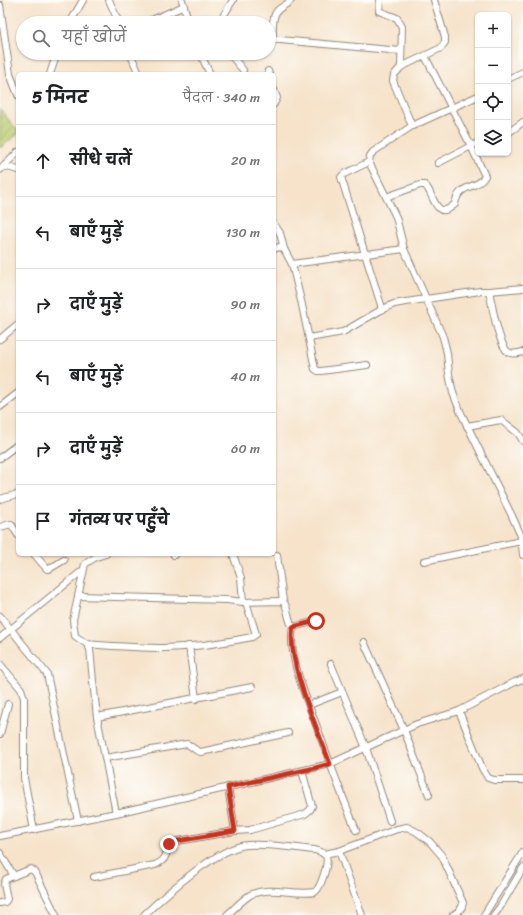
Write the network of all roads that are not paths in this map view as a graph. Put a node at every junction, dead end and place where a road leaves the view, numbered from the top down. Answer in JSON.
{"nodes":[{"id":1,"x":83,"y":0,"type":"edge"},
{"id":2,"x":109,"y":0,"type":"edge"},
{"id":3,"x":233,"y":0,"type":"edge"},
{"id":4,"x":291,"y":0,"type":"edge"},
{"id":5,"x":380,"y":0,"type":"edge"},
{"id":6,"x":434,"y":0,"type":"edge"},
{"id":7,"x":183,"y":3,"type":"edge"},
{"id":8,"x":0,"y":5,"type":"edge"},
{"id":9,"x":74,"y":16,"type":"edge"},
{"id":10,"x":115,"y":16,"type":"edge"},
{"id":11,"x":158,"y":16,"type":"edge"},
{"id":12,"x":187,"y":16,"type":"edge"},
{"id":13,"x":223,"y":16,"type":"edge"},
{"id":14,"x":275,"y":16,"type":"edge"},
{"id":15,"x":276,"y":39,"type":"edge"},
{"id":16,"x":400,"y":51,"type":"junction"},
{"id":17,"x":425,"y":56,"type":"junction"},
{"id":18,"x":55,"y":60,"type":"edge"},
{"id":19,"x":133,"y":60,"type":"edge"},
{"id":20,"x":203,"y":60,"type":"edge"},
{"id":21,"x":235,"y":60,"type":"edge"},
{"id":22,"x":400,"y":68,"type":"junction"},
{"id":23,"x":244,"y":70,"type":"dead end"},
{"id":24,"x":51,"y":72,"type":"edge"},
{"id":25,"x":138,"y":72,"type":"edge"},
{"id":26,"x":209,"y":72,"type":"edge"},
{"id":27,"x":523,"y":72,"type":"edge"},
{"id":28,"x":511,"y":78,"type":"edge"},
{"id":29,"x":16,"y":90,"type":"edge"},
{"id":30,"x":475,"y":97,"type":"edge"},
{"id":31,"x":451,"y":108,"type":"junction"},
{"id":32,"x":523,"y":122,"type":"edge"},
{"id":33,"x":412,"y":126,"type":"junction"},
{"id":34,"x":511,"y":131,"type":"edge"},
{"id":35,"x":475,"y":145,"type":"edge"},
{"id":36,"x":471,"y":146,"type":"junction"},
{"id":37,"x":16,"y":154,"type":"edge"},
{"id":38,"x":369,"y":162,"type":"junction"},
{"id":39,"x":438,"y":163,"type":"dead end"},
{"id":40,"x":2,"y":168,"type":"edge"},
{"id":41,"x":16,"y":170,"type":"edge"},
{"id":42,"x":386,"y":197,"type":"junction"},
{"id":43,"x":276,"y":227,"type":"edge"},
{"id":44,"x":276,"y":249,"type":"edge"},
{"id":45,"x":284,"y":249,"type":"junction"},
{"id":46,"x":404,"y":249,"type":"junction"},
{"id":47,"x":366,"y":254,"type":"junction"},
{"id":48,"x":292,"y":264,"type":"junction"},
{"id":49,"x":523,"y":288,"type":"edge"},
{"id":50,"x":489,"y":291,"type":"junction"},
{"id":51,"x":426,"y":299,"type":"junction"},
{"id":52,"x":381,"y":310,"type":"junction"},
{"id":53,"x":16,"y":326,"type":"edge"},
{"id":54,"x":309,"y":338,"type":"junction"},
{"id":55,"x":0,"y":339,"type":"edge"},
{"id":56,"x":523,"y":352,"type":"edge"},
{"id":57,"x":366,"y":365,"type":"dead end"},
{"id":58,"x":16,"y":395,"type":"edge"},
{"id":59,"x":0,"y":407,"type":"edge"},
{"id":60,"x":467,"y":426,"type":"junction"},
{"id":61,"x":523,"y":441,"type":"edge"},
{"id":62,"x":16,"y":446,"type":"edge"},
{"id":63,"x":0,"y":458,"type":"edge"},
{"id":64,"x":16,"y":495,"type":"edge"},
{"id":65,"x":0,"y":499,"type":"edge"},
{"id":66,"x":0,"y":527,"type":"edge"},
{"id":67,"x":16,"y":532,"type":"edge"},
{"id":68,"x":521,"y":541,"type":"junction"},
{"id":69,"x":277,"y":555,"type":"dead end"},
{"id":70,"x":523,"y":555,"type":"edge"},
{"id":71,"x":36,"y":556,"type":"edge"},
{"id":72,"x":102,"y":556,"type":"edge"},
{"id":73,"x":234,"y":556,"type":"edge"},
{"id":74,"x":64,"y":560,"type":"dead end"},
{"id":75,"x":424,"y":561,"type":"dead end"},
{"id":76,"x":83,"y":570,"type":"junction"},
{"id":77,"x":78,"y":596,"type":"junction"},
{"id":78,"x":283,"y":601,"type":"junction"},
{"id":79,"x":245,"y":602,"type":"junction"},
{"id":80,"x":0,"y":616,"type":"edge"},
{"id":81,"x":316,"y":621,"type":"dead end"},
{"id":82,"x":293,"y":627,"type":"junction"},
{"id":83,"x":10,"y":630,"type":"junction"},
{"id":84,"x":0,"y":638,"type":"edge"},
{"id":85,"x":364,"y":642,"type":"dead end"},
{"id":86,"x":87,"y":644,"type":"junction"},
{"id":87,"x":189,"y":646,"type":"junction"},
{"id":88,"x":0,"y":664,"type":"edge"},
{"id":89,"x":331,"y":664,"type":"dead end"},
{"id":90,"x":523,"y":679,"type":"edge"},
{"id":91,"x":252,"y":687,"type":"dead end"},
{"id":92,"x":342,"y":692,"type":"junction"},
{"id":93,"x":196,"y":699,"type":"junction"},
{"id":94,"x":8,"y":704,"type":"dead end"},
{"id":95,"x":308,"y":705,"type":"junction"},
{"id":96,"x":460,"y":711,"type":"junction"},
{"id":97,"x":97,"y":717,"type":"junction"},
{"id":98,"x":404,"y":730,"type":"junction"},
{"id":99,"x":288,"y":733,"type":"dead end"},
{"id":100,"x":0,"y":734,"type":"edge"},
{"id":101,"x":366,"y":748,"type":"junction"},
{"id":102,"x":105,"y":758,"type":"junction"},
{"id":103,"x":330,"y":764,"type":"junction"},
{"id":104,"x":302,"y":771,"type":"junction"},
{"id":105,"x":523,"y":780,"type":"edge"},
{"id":106,"x":228,"y":787,"type":"junction"},
{"id":107,"x":430,"y":795,"type":"dead end"},
{"id":108,"x":116,"y":813,"type":"junction"},
{"id":109,"x":78,"y":821,"type":"junction"},
{"id":110,"x":390,"y":821,"type":"dead end"},
{"id":111,"x":34,"y":830,"type":"junction"},
{"id":112,"x":356,"y":830,"type":"dead end"},
{"id":113,"x":235,"y":831,"type":"junction"},
{"id":114,"x":0,"y":836,"type":"edge"},
{"id":115,"x":339,"y":851,"type":"junction"},
{"id":116,"x":523,"y":852,"type":"edge"},
{"id":117,"x":0,"y":853,"type":"edge"},
{"id":118,"x":324,"y":854,"type":"junction"},
{"id":119,"x":523,"y":868,"type":"edge"},
{"id":120,"x":14,"y":876,"type":"junction"},
{"id":121,"x":94,"y":877,"type":"dead end"},
{"id":122,"x":0,"y":903,"type":"edge"},
{"id":123,"x":56,"y":915,"type":"edge"},
{"id":124,"x":144,"y":915,"type":"edge"},
{"id":125,"x":227,"y":915,"type":"edge"},
{"id":126,"x":362,"y":915,"type":"edge"},
{"id":127,"x":453,"y":915,"type":"edge"},
{"id":128,"x":484,"y":915,"type":"edge"},
{"id":129,"x":494,"y":915,"type":"edge"}],
"edges":[{"from":1,"to":9,"type":"street"},
{"from":2,"to":10,"type":"street"},
{"from":3,"to":13,"type":"street"},
{"from":4,"to":14,"type":"street"},
{"from":5,"to":16,"type":"street"},
{"from":6,"to":17,"type":"street"},
{"from":7,"to":11,"type":"street"},
{"from":7,"to":12,"type":"street"},
{"from":8,"to":29,"type":"street"},
{"from":15,"to":16,"type":"street"},
{"from":16,"to":22,"type":"street"},
{"from":17,"to":22,"type":"street"},
{"from":17,"to":31,"type":"street"},
{"from":18,"to":24,"type":"street"},
{"from":19,"to":25,"type":"street"},
{"from":20,"to":26,"type":"street"},
{"from":21,"to":23,"type":"street"},
{"from":22,"to":33,"type":"street"},
{"from":27,"to":28,"type":"street"},
{"from":30,"to":31,"type":"street"},
{"from":31,"to":33,"type":"street"},
{"from":31,"to":36,"type":"street"},
{"from":32,"to":34,"type":"street"},
{"from":33,"to":38,"type":"street"},
{"from":35,"to":36,"type":"street"},
{"from":36,"to":39,"type":"street"},
{"from":36,"to":42,"type":"street"},
{"from":37,"to":40,"type":"street"},
{"from":38,"to":42,"type":"street"},
{"from":38,"to":47,"type":"street"},
{"from":40,"to":41,"type":"street"},
{"from":42,"to":46,"type":"street"},
{"from":43,"to":45,"type":"street"},
{"from":44,"to":45,"type":"street"},
{"from":45,"to":48,"type":"street"},
{"from":46,"to":47,"type":"street"},
{"from":46,"to":51,"type":"street"},
{"from":47,"to":48,"type":"street"},
{"from":47,"to":52,"type":"street"},
{"from":48,"to":54,"type":"street"},
{"from":49,"to":50,"type":"street"},
{"from":50,"to":51,"type":"street"},
{"from":50,"to":56,"type":"street"},
{"from":51,"to":52,"type":"street"},
{"from":51,"to":60,"type":"street"},
{"from":52,"to":54,"type":"street"},
{"from":53,"to":55,"type":"street"},
{"from":54,"to":57,"type":"street"},
{"from":58,"to":59,"type":"street"},
{"from":60,"to":61,"type":"street"},
{"from":60,"to":68,"type":"street"},
{"from":62,"to":63,"type":"street"},
{"from":64,"to":65,"type":"street"},
{"from":66,"to":67,"type":"street"},
{"from":68,"to":70,"type":"street"},
{"from":68,"to":75,"type":"street"},
{"from":69,"to":78,"type":"street"},
{"from":71,"to":74,"type":"street"},
{"from":72,"to":76,"type":"street"},
{"from":73,"to":79,"type":"street"},
{"from":76,"to":77,"type":"street"},
{"from":76,"to":83,"type":"street"},
{"from":77,"to":79,"type":"street"},
{"from":77,"to":86,"type":"street"},
{"from":78,"to":79,"type":"street"},
{"from":78,"to":82,"type":"street"},
{"from":79,"to":87,"type":"street"},
{"from":80,"to":83,"type":"street"},
{"from":81,"to":82,"type":"street"},
{"from":82,"to":95,"type":"street"},
{"from":83,"to":84,"type":"street"},
{"from":83,"to":109,"type":"street"},
{"from":85,"to":98,"type":"street"},
{"from":86,"to":87,"type":"street"},
{"from":86,"to":97,"type":"street"},
{"from":87,"to":93,"type":"street"},
{"from":88,"to":111,"type":"street"},
{"from":89,"to":92,"type":"street"},
{"from":90,"to":96,"type":"street"},
{"from":91,"to":93,"type":"street"},
{"from":92,"to":95,"type":"street"},
{"from":92,"to":101,"type":"street"},
{"from":93,"to":97,"type":"street"},
{"from":94,"to":100,"type":"street"},
{"from":95,"to":103,"type":"street"},
{"from":96,"to":98,"type":"street"},
{"from":96,"to":105,"type":"street"},
{"from":97,"to":102,"type":"street"},
{"from":98,"to":101,"type":"street"},
{"from":98,"to":107,"type":"street"},
{"from":99,"to":102,"type":"street"},
{"from":101,"to":103,"type":"street"},
{"from":101,"to":110,"type":"street"},
{"from":102,"to":108,"type":"street"},
{"from":103,"to":104,"type":"street"},
{"from":103,"to":112,"type":"street"},
{"from":104,"to":106,"type":"street"},
{"from":104,"to":113,"type":"street"},
{"from":106,"to":108,"type":"street"},
{"from":106,"to":113,"type":"street"},
{"from":108,"to":109,"type":"street"},
{"from":109,"to":111,"type":"street"},
{"from":111,"to":114,"type":"street"},
{"from":113,"to":121,"type":"street"},
{"from":115,"to":118,"type":"street"},
{"from":115,"to":126,"type":"street"},
{"from":115,"to":127,"type":"street"},
{"from":116,"to":128,"type":"street"},
{"from":117,"to":120,"type":"street"},
{"from":118,"to":124,"type":"street"},
{"from":118,"to":125,"type":"street"},
{"from":119,"to":129,"type":"street"},
{"from":120,"to":122,"type":"street"},
{"from":120,"to":123,"type":"street"}]}
